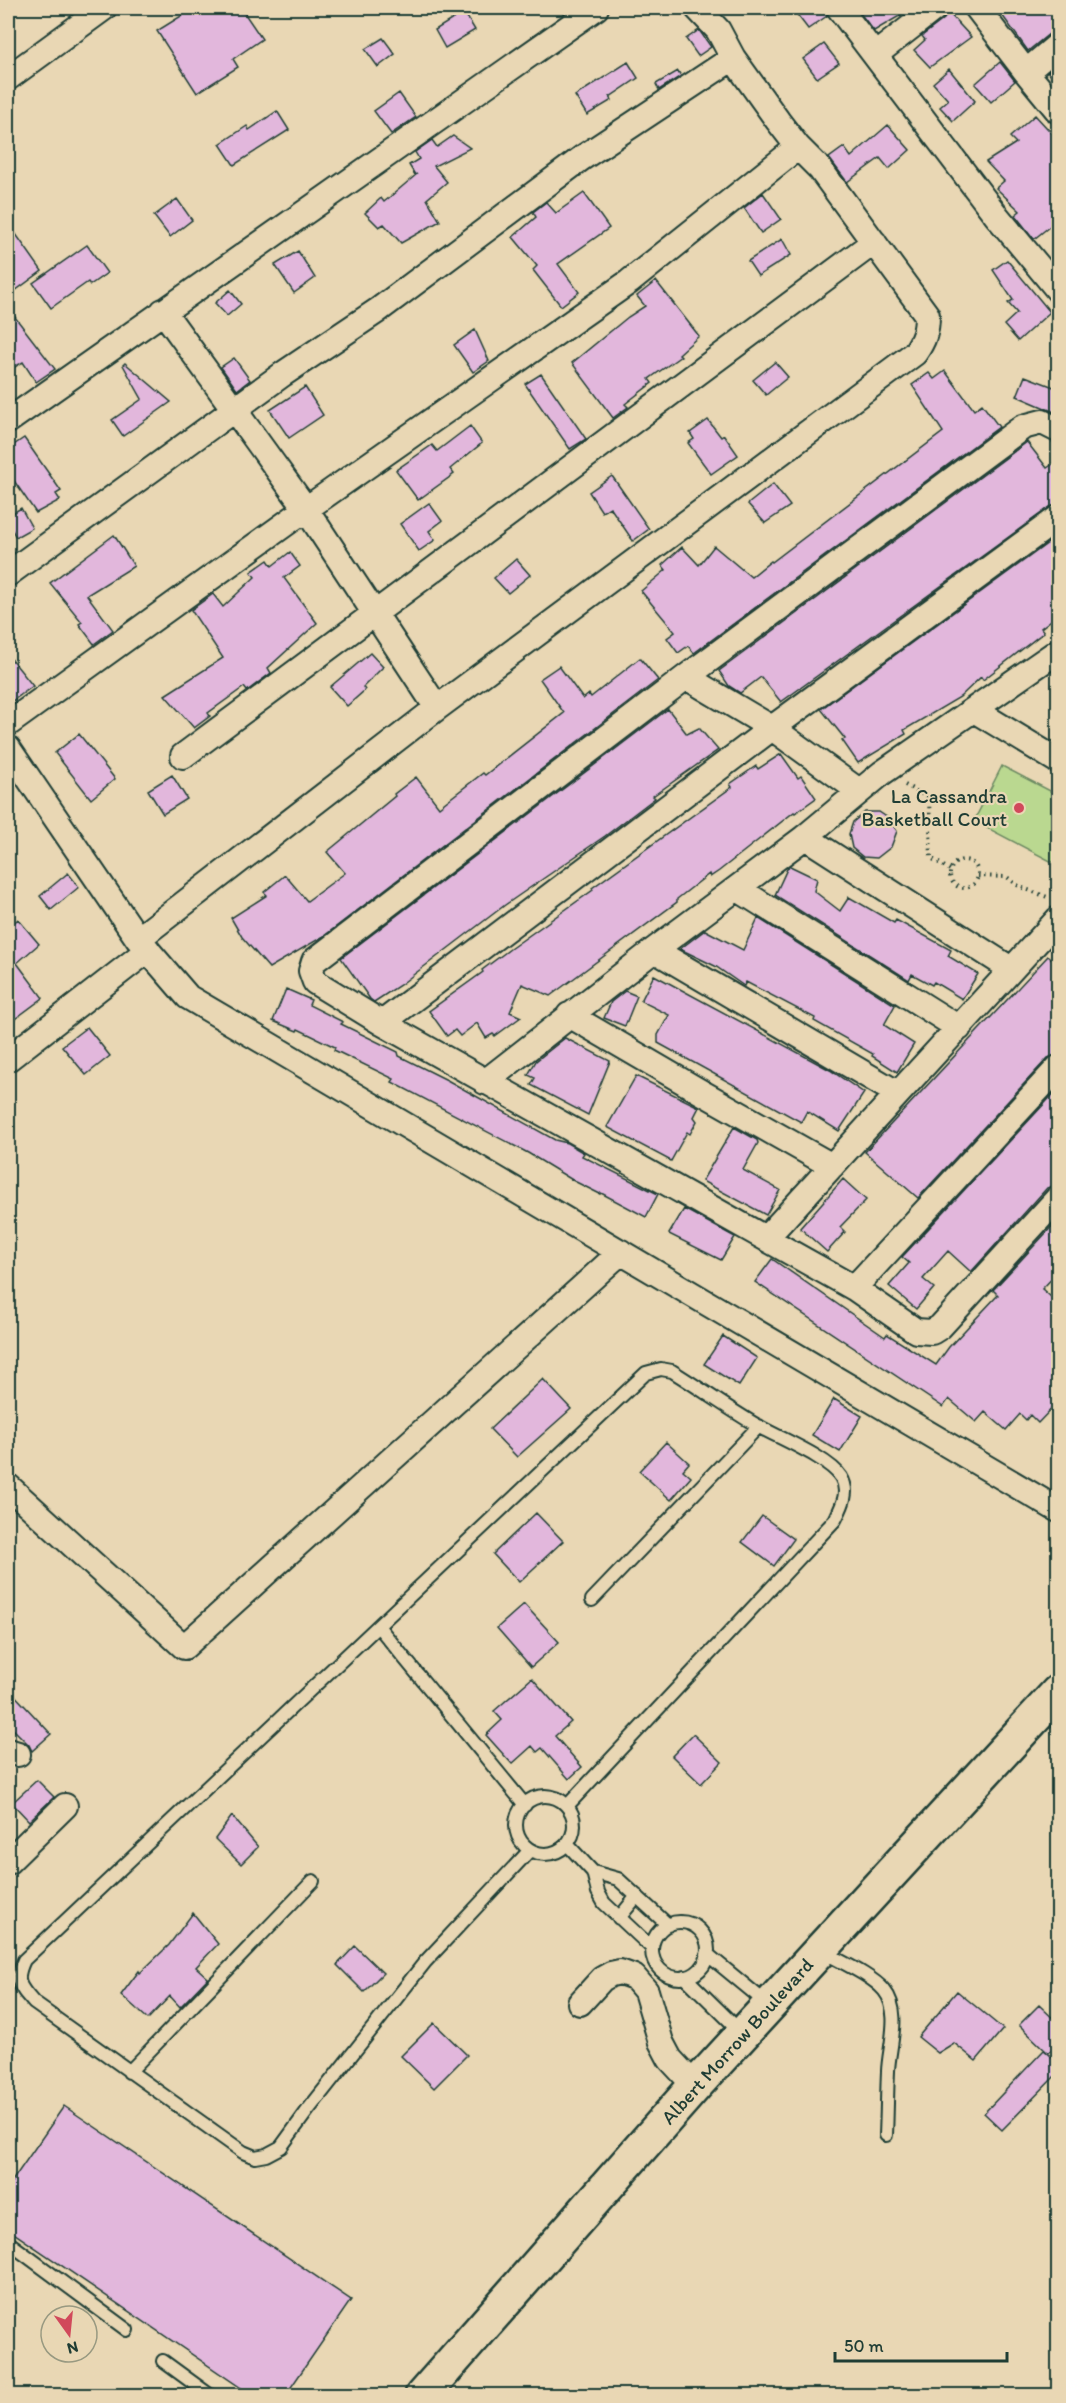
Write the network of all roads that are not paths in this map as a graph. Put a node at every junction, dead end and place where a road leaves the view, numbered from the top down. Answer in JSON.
{"nodes":[{"id":1,"x":104,"y":8,"type":"edge"},
{"id":2,"x":596,"y":8,"type":"edge"},
{"id":3,"x":697,"y":8,"type":"edge"},
{"id":4,"x":839,"y":8,"type":"edge"},
{"id":5,"x":935,"y":8,"type":"edge"},
{"id":6,"x":978,"y":8,"type":"edge"},
{"id":7,"x":1059,"y":45,"type":"edge"},
{"id":8,"x":875,"y":55,"type":"junction"},
{"id":9,"x":733,"y":58,"type":"junction"},
{"id":10,"x":1026,"y":72,"type":"junction"},
{"id":11,"x":8,"y":78,"type":"edge"},
{"id":12,"x":1059,"y":111,"type":"edge"},
{"id":13,"x":798,"y":147,"type":"junction"},
{"id":14,"x":874,"y":242,"type":"junction"},
{"id":15,"x":1059,"y":290,"type":"edge"},
{"id":16,"x":163,"y":311,"type":"junction"},
{"id":17,"x":232,"y":410,"type":"junction"},
{"id":18,"x":8,"y":421,"type":"edge"},
{"id":19,"x":1059,"y":430,"type":"edge"},
{"id":20,"x":306,"y":509,"type":"junction"},
{"id":21,"x":1059,"y":518,"type":"edge"},
{"id":22,"x":8,"y":574,"type":"edge"},
{"id":23,"x":374,"y":612,"type":"junction"},
{"id":24,"x":1059,"y":651,"type":"edge"},
{"id":25,"x":686,"y":677,"type":"junction"},
{"id":26,"x":437,"y":708,"type":"junction"},
{"id":27,"x":974,"y":711,"type":"junction"},
{"id":28,"x":8,"y":724,"type":"edge"},
{"id":29,"x":772,"y":728,"type":"junction"},
{"id":30,"x":8,"y":748,"type":"edge"},
{"id":31,"x":183,"y":756,"type":"dead end"},
{"id":32,"x":1059,"y":760,"type":"edge"},
{"id":33,"x":859,"y":791,"type":"junction"},
{"id":34,"x":805,"y":837,"type":"junction"},
{"id":35,"x":738,"y":889,"type":"junction"},
{"id":36,"x":1059,"y":919,"type":"edge"},
{"id":37,"x":143,"y":945,"type":"junction"},
{"id":38,"x":654,"y":950,"type":"junction"},
{"id":39,"x":1011,"y":969,"type":"junction"},
{"id":40,"x":569,"y":1015,"type":"junction"},
{"id":41,"x":382,"y":1023,"type":"junction"},
{"id":42,"x":959,"y":1028,"type":"junction"},
{"id":43,"x":8,"y":1059,"type":"edge"},
{"id":44,"x":1059,"y":1068,"type":"edge"},
{"id":45,"x":485,"y":1082,"type":"junction"},
{"id":46,"x":897,"y":1093,"type":"junction"},
{"id":47,"x":832,"y":1166,"type":"junction"},
{"id":48,"x":1059,"y":1198,"type":"edge"},
{"id":49,"x":766,"y":1238,"type":"junction"},
{"id":50,"x":621,"y":1252,"type":"junction"},
{"id":51,"x":854,"y":1288,"type":"junction"},
{"id":52,"x":759,"y":1426,"type":"junction"},
{"id":53,"x":8,"y":1486,"type":"edge"},
{"id":54,"x":1059,"y":1510,"type":"edge"},
{"id":55,"x":592,"y":1600,"type":"dead end"},
{"id":56,"x":378,"y":1626,"type":"junction"},
{"id":57,"x":1059,"y":1692,"type":"edge"},
{"id":58,"x":525,"y":1804,"type":"junction"},
{"id":59,"x":65,"y":1806,"type":"dead end"},
{"id":60,"x":567,"y":1806,"type":"junction"},
{"id":61,"x":567,"y":1844,"type":"junction"},
{"id":62,"x":530,"y":1850,"type":"junction"},
{"id":63,"x":8,"y":1862,"type":"edge"},
{"id":64,"x":593,"y":1872,"type":"junction"},
{"id":65,"x":313,"y":1881,"type":"dead end"},
{"id":66,"x":637,"y":1896,"type":"junction"},
{"id":67,"x":619,"y":1918,"type":"junction"},
{"id":68,"x":668,"y":1925,"type":"junction"},
{"id":69,"x":652,"y":1948,"type":"junction"},
{"id":70,"x":819,"y":1950,"type":"junction"},
{"id":71,"x":707,"y":1954,"type":"junction"},
{"id":72,"x":685,"y":1977,"type":"junction"},
{"id":73,"x":580,"y":2003,"type":"dead end"},
{"id":74,"x":770,"y":2005,"type":"junction"},
{"id":75,"x":743,"y":2034,"type":"junction"},
{"id":76,"x":129,"y":2072,"type":"junction"},
{"id":77,"x":695,"y":2086,"type":"junction"},
{"id":78,"x":886,"y":2135,"type":"dead end"},
{"id":79,"x":8,"y":2242,"type":"edge"},
{"id":80,"x":127,"y":2330,"type":"dead end"},
{"id":81,"x":164,"y":2361,"type":"dead end"},
{"id":82,"x":211,"y":2396,"type":"edge"},
{"id":83,"x":422,"y":2396,"type":"edge"}],
"edges":[{"from":1,"to":11,"type":"street"},
{"from":2,"to":16,"type":"street"},
{"from":3,"to":9,"type":"street"},
{"from":4,"to":8,"type":"street"},
{"from":5,"to":8,"type":"street"},
{"from":6,"to":10,"type":"street"},
{"from":7,"to":10,"type":"street"},
{"from":8,"to":15,"type":"street"},
{"from":9,"to":13,"type":"street"},
{"from":9,"to":17,"type":"street"},
{"from":10,"to":12,"type":"street"},
{"from":13,"to":14,"type":"street"},
{"from":13,"to":20,"type":"street"},
{"from":14,"to":23,"type":"street"},
{"from":14,"to":26,"type":"street"},
{"from":16,"to":17,"type":"street"},
{"from":16,"to":18,"type":"street"},
{"from":17,"to":20,"type":"street"},
{"from":17,"to":22,"type":"street"},
{"from":19,"to":25,"type":"street"},
{"from":20,"to":23,"type":"street"},
{"from":20,"to":28,"type":"street"},
{"from":21,"to":29,"type":"street"},
{"from":23,"to":26,"type":"street"},
{"from":23,"to":31,"type":"street"},
{"from":24,"to":27,"type":"street"},
{"from":25,"to":29,"type":"street"},
{"from":25,"to":41,"type":"street"},
{"from":26,"to":37,"type":"street"},
{"from":27,"to":32,"type":"street"},
{"from":27,"to":33,"type":"street"},
{"from":29,"to":33,"type":"street"},
{"from":29,"to":41,"type":"street"},
{"from":30,"to":37,"type":"street"},
{"from":33,"to":34,"type":"street"},
{"from":34,"to":35,"type":"street"},
{"from":34,"to":39,"type":"street"},
{"from":35,"to":38,"type":"street"},
{"from":35,"to":42,"type":"street"},
{"from":36,"to":39,"type":"street"},
{"from":37,"to":43,"type":"street"},
{"from":37,"to":50,"type":"street"},
{"from":38,"to":40,"type":"street"},
{"from":38,"to":46,"type":"street"},
{"from":39,"to":42,"type":"street"},
{"from":40,"to":45,"type":"street"},
{"from":40,"to":47,"type":"street"},
{"from":41,"to":45,"type":"street"},
{"from":42,"to":46,"type":"street"},
{"from":44,"to":51,"type":"street"},
{"from":45,"to":49,"type":"street"},
{"from":46,"to":47,"type":"street"},
{"from":47,"to":49,"type":"street"},
{"from":48,"to":51,"type":"street"},
{"from":49,"to":51,"type":"street"},
{"from":50,"to":53,"type":"street"},
{"from":50,"to":54,"type":"street"},
{"from":52,"to":55,"type":"lane"},
{"from":52,"to":56,"type":"lane"},
{"from":52,"to":60,"type":"lane"},
{"from":56,"to":58,"type":"lane"},
{"from":56,"to":76,"type":"lane"},
{"from":57,"to":70,"type":"main road","name":"Albert Morrow Boulevard"},
{"from":58,"to":60,"type":"lane"},
{"from":58,"to":62,"type":"lane"},
{"from":59,"to":63,"type":"street"},
{"from":60,"to":61,"type":"lane"},
{"from":61,"to":62,"type":"lane"},
{"from":61,"to":64,"type":"lane"},
{"from":62,"to":76,"type":"lane"},
{"from":64,"to":66,"type":"lane"},
{"from":64,"to":67,"type":"lane"},
{"from":65,"to":76,"type":"lane"},
{"from":66,"to":67,"type":"lane"},
{"from":66,"to":68,"type":"lane"},
{"from":67,"to":69,"type":"lane"},
{"from":68,"to":69,"type":"lane"},
{"from":68,"to":71,"type":"lane"},
{"from":69,"to":72,"type":"lane"},
{"from":70,"to":74,"type":"main road","name":"Albert Morrow Boulevard"},
{"from":70,"to":78,"type":"lane"},
{"from":71,"to":72,"type":"lane"},
{"from":71,"to":74,"type":"lane"},
{"from":72,"to":75,"type":"lane"},
{"from":73,"to":77,"type":"street"},
{"from":74,"to":75,"type":"main road","name":"Albert Morrow Boulevard"},
{"from":75,"to":77,"type":"main road","name":"Albert Morrow Boulevard"},
{"from":77,"to":83,"type":"main road","name":"Albert Morrow Boulevard"},
{"from":79,"to":80,"type":"lane"},
{"from":81,"to":82,"type":"lane"}]}
